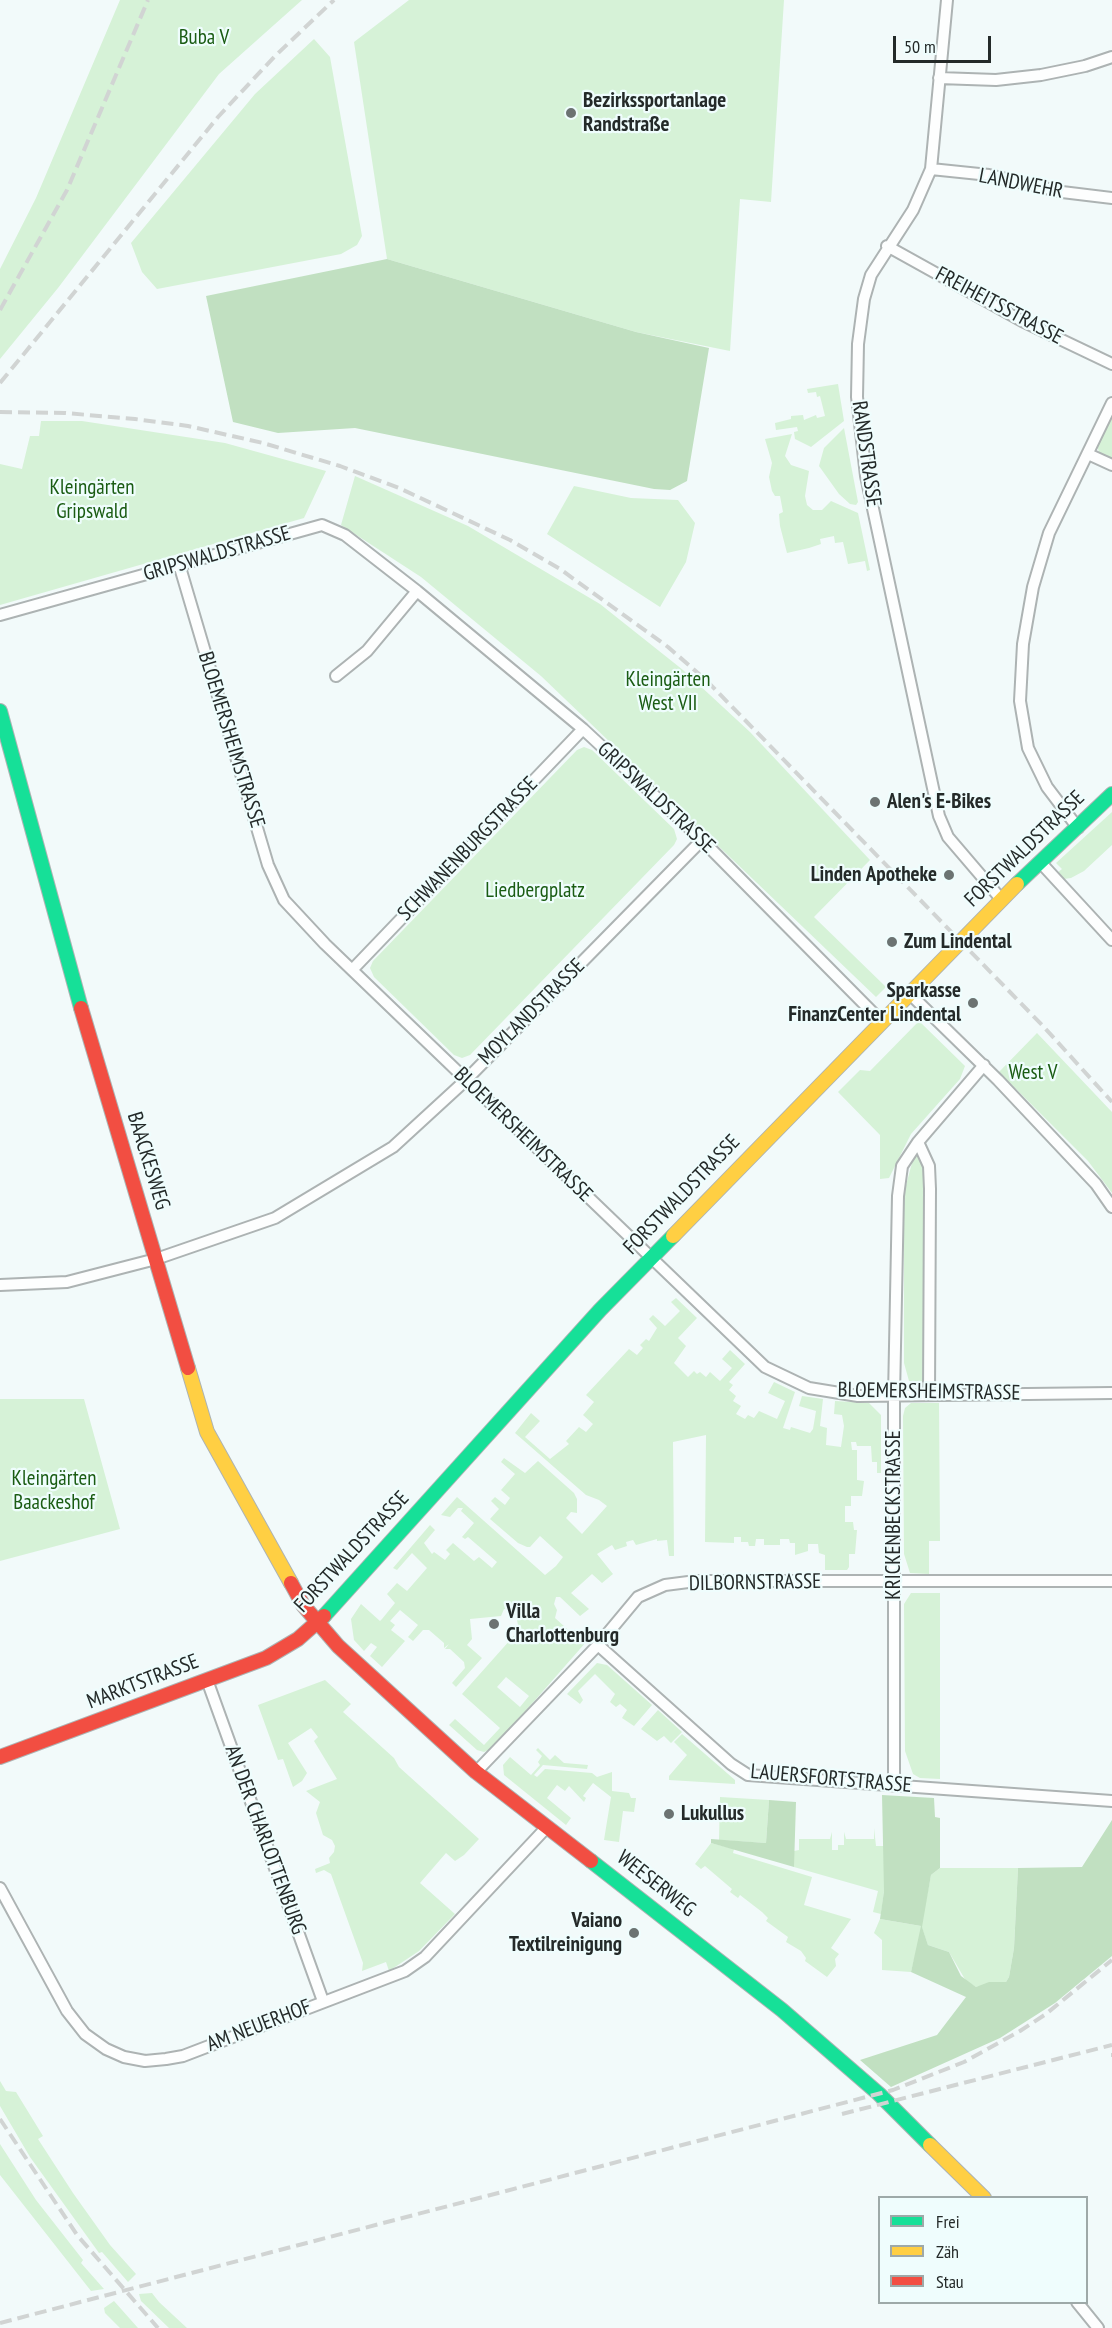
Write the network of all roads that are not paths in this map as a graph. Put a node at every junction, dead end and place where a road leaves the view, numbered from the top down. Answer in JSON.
{"nodes":[{"id":1,"x":947,"y":0,"type":"edge"},
{"id":2,"x":1112,"y":57,"type":"edge"},
{"id":3,"x":939,"y":78,"type":"junction"},
{"id":4,"x":931,"y":169,"type":"junction"},
{"id":5,"x":1112,"y":198,"type":"edge"},
{"id":6,"x":887,"y":246,"type":"junction"},
{"id":7,"x":1112,"y":364,"type":"edge"},
{"id":8,"x":1112,"y":403,"type":"edge"},
{"id":9,"x":1088,"y":454,"type":"junction"},
{"id":10,"x":1112,"y":465,"type":"edge"},
{"id":11,"x":179,"y":564,"type":"junction"},
{"id":12,"x":417,"y":591,"type":"junction"},
{"id":13,"x":0,"y":615,"type":"edge"},
{"id":14,"x":336,"y":676,"type":"dead end"},
{"id":15,"x":0,"y":711,"type":"edge"},
{"id":16,"x":583,"y":729,"type":"junction"},
{"id":17,"x":1112,"y":794,"type":"edge"},
{"id":18,"x":1078,"y":828,"type":"junction"},
{"id":19,"x":702,"y":840,"type":"junction"},
{"id":20,"x":1041,"y":863,"type":"junction"},
{"id":21,"x":1001,"y":899,"type":"junction"},
{"id":22,"x":1112,"y":940,"type":"edge"},
{"id":23,"x":353,"y":969,"type":"junction"},
{"id":24,"x":909,"y":993,"type":"junction"},
{"id":25,"x":881,"y":1021,"type":"junction"},
{"id":26,"x":984,"y":1065,"type":"junction"},
{"id":27,"x":466,"y":1080,"type":"junction"},
{"id":28,"x":918,"y":1142,"type":"junction"},
{"id":29,"x":1112,"y":1207,"type":"edge"},
{"id":30,"x":156,"y":1259,"type":"junction"},
{"id":31,"x":650,"y":1259,"type":"junction"},
{"id":32,"x":0,"y":1285,"type":"edge"},
{"id":33,"x":1112,"y":1393,"type":"edge"},
{"id":34,"x":929,"y":1394,"type":"junction"},
{"id":35,"x":894,"y":1396,"type":"junction"},
{"id":36,"x":1112,"y":1581,"type":"edge"},
{"id":37,"x":895,"y":1582,"type":"junction"},
{"id":38,"x":303,"y":1605,"type":"joint"},
{"id":39,"x":317,"y":1622,"type":"junction"},
{"id":40,"x":298,"y":1640,"type":"joint"},
{"id":41,"x":598,"y":1645,"type":"junction"},
{"id":42,"x":207,"y":1680,"type":"junction"},
{"id":43,"x":0,"y":1757,"type":"edge"},
{"id":44,"x":476,"y":1772,"type":"junction"},
{"id":45,"x":894,"y":1785,"type":"junction"},
{"id":46,"x":1112,"y":1801,"type":"edge"},
{"id":47,"x":546,"y":1828,"type":"junction"},
{"id":48,"x":0,"y":1888,"type":"edge"},
{"id":49,"x":323,"y":2001,"type":"junction"},
{"id":50,"x":982,"y":2196,"type":"edge"},
{"id":51,"x":1079,"y":2304,"type":"edge"},
{"id":52,"x":1098,"y":2328,"type":"edge"}],
"edges":[{"from":1,"to":3,"type":"street","name":"RANDSTRASSE"},
{"from":2,"to":3,"type":"street"},
{"from":3,"to":4,"type":"street","name":"RANDSTRASSE"},
{"from":4,"to":5,"type":"street","name":"LANDWEHR"},
{"from":4,"to":6,"type":"street","name":"RANDSTRASSE"},
{"from":6,"to":7,"type":"street","name":"FREIHEITSSTRASSE"},
{"from":6,"to":21,"type":"street","name":"RANDSTRASSE"},
{"from":8,"to":9,"type":"street"},
{"from":9,"to":10,"type":"street"},
{"from":9,"to":18,"type":"street"},
{"from":11,"to":12,"type":"street","name":"GRIPSWALDSTRASSE"},
{"from":11,"to":13,"type":"street","name":"GRIPSWALDSTRASSE"},
{"from":11,"to":23,"type":"street","name":"BLOEMERSHEIMSTRASSE"},
{"from":12,"to":14,"type":"street"},
{"from":12,"to":16,"type":"street","name":"GRIPSWALDSTRASSE"},
{"from":15,"to":30,"type":"street","name":"BAACKESWEG"},
{"from":16,"to":19,"type":"street","name":"GRIPSWALDSTRASSE"},
{"from":16,"to":23,"type":"street","name":"SCHWANENBURGSTRASSE"},
{"from":17,"to":18,"type":"street","name":"FORSTWALDSTRASSE"},
{"from":18,"to":20,"type":"street","name":"FORSTWALDSTRASSE"},
{"from":19,"to":25,"type":"street","name":"GRIPSWALDSTRASSE"},
{"from":19,"to":27,"type":"street","name":"MOYLANDSTRASSE"},
{"from":20,"to":21,"type":"street","name":"FORSTWALDSTRASSE"},
{"from":20,"to":22,"type":"street"},
{"from":21,"to":24,"type":"street","name":"FORSTWALDSTRASSE"},
{"from":23,"to":27,"type":"street","name":"BLOEMERSHEIMSTRASSE"},
{"from":24,"to":25,"type":"street","name":"FORSTWALDSTRASSE"},
{"from":24,"to":26,"type":"street"},
{"from":25,"to":31,"type":"street","name":"FORSTWALDSTRASSE"},
{"from":26,"to":28,"type":"street","name":"KRICKENBECKSTRASSE"},
{"from":26,"to":29,"type":"street"},
{"from":27,"to":30,"type":"street","name":"MOYLANDSTRASSE"},
{"from":27,"to":31,"type":"street","name":"BLOEMERSHEIMSTRASSE"},
{"from":28,"to":34,"type":"street"},
{"from":28,"to":35,"type":"street","name":"KRICKENBECKSTRASSE"},
{"from":30,"to":32,"type":"street","name":"MOYLANDSTRASSE"},
{"from":30,"to":38,"type":"street","name":"BAACKESWEG"},
{"from":31,"to":35,"type":"street","name":"BLOEMERSHEIMSTRASSE"},
{"from":31,"to":39,"type":"street","name":"FORSTWALDSTRASSE"},
{"from":33,"to":34,"type":"street","name":"BLOEMERSHEIMSTRASSE"},
{"from":34,"to":35,"type":"street","name":"BLOEMERSHEIMSTRASSE"},
{"from":35,"to":37,"type":"street","name":"KRICKENBECKSTRASSE"},
{"from":36,"to":37,"type":"street","name":"DILBORNSTRASSE"},
{"from":37,"to":41,"type":"street","name":"DILBORNSTRASSE"},
{"from":37,"to":45,"type":"street","name":"KRICKENBECKSTRASSE"},
{"from":38,"to":39,"type":"street","name":"WEESERWEG"},
{"from":39,"to":40,"type":"street","name":"FORSTWALDSTRASSE"},
{"from":39,"to":44,"type":"street","name":"WEESERWEG"},
{"from":40,"to":42,"type":"street","name":"MARKTSTRASSE"},
{"from":41,"to":44,"type":"street","name":"DILBORNSTRASSE"},
{"from":41,"to":45,"type":"street","name":"LAUERSFORTSTRASSE"},
{"from":42,"to":43,"type":"street","name":"MARKTSTRASSE"},
{"from":42,"to":49,"type":"street","name":"AN DER CHARLOTTENBURG"},
{"from":44,"to":47,"type":"street","name":"WEESERWEG"},
{"from":45,"to":46,"type":"street","name":"LAUERSFORTSTRASSE"},
{"from":47,"to":49,"type":"street","name":"AM NEUERHOF"},
{"from":47,"to":50,"type":"street","name":"WEESERWEG"},
{"from":48,"to":49,"type":"street","name":"AM NEUERHOF"},
{"from":51,"to":52,"type":"street"}]}
